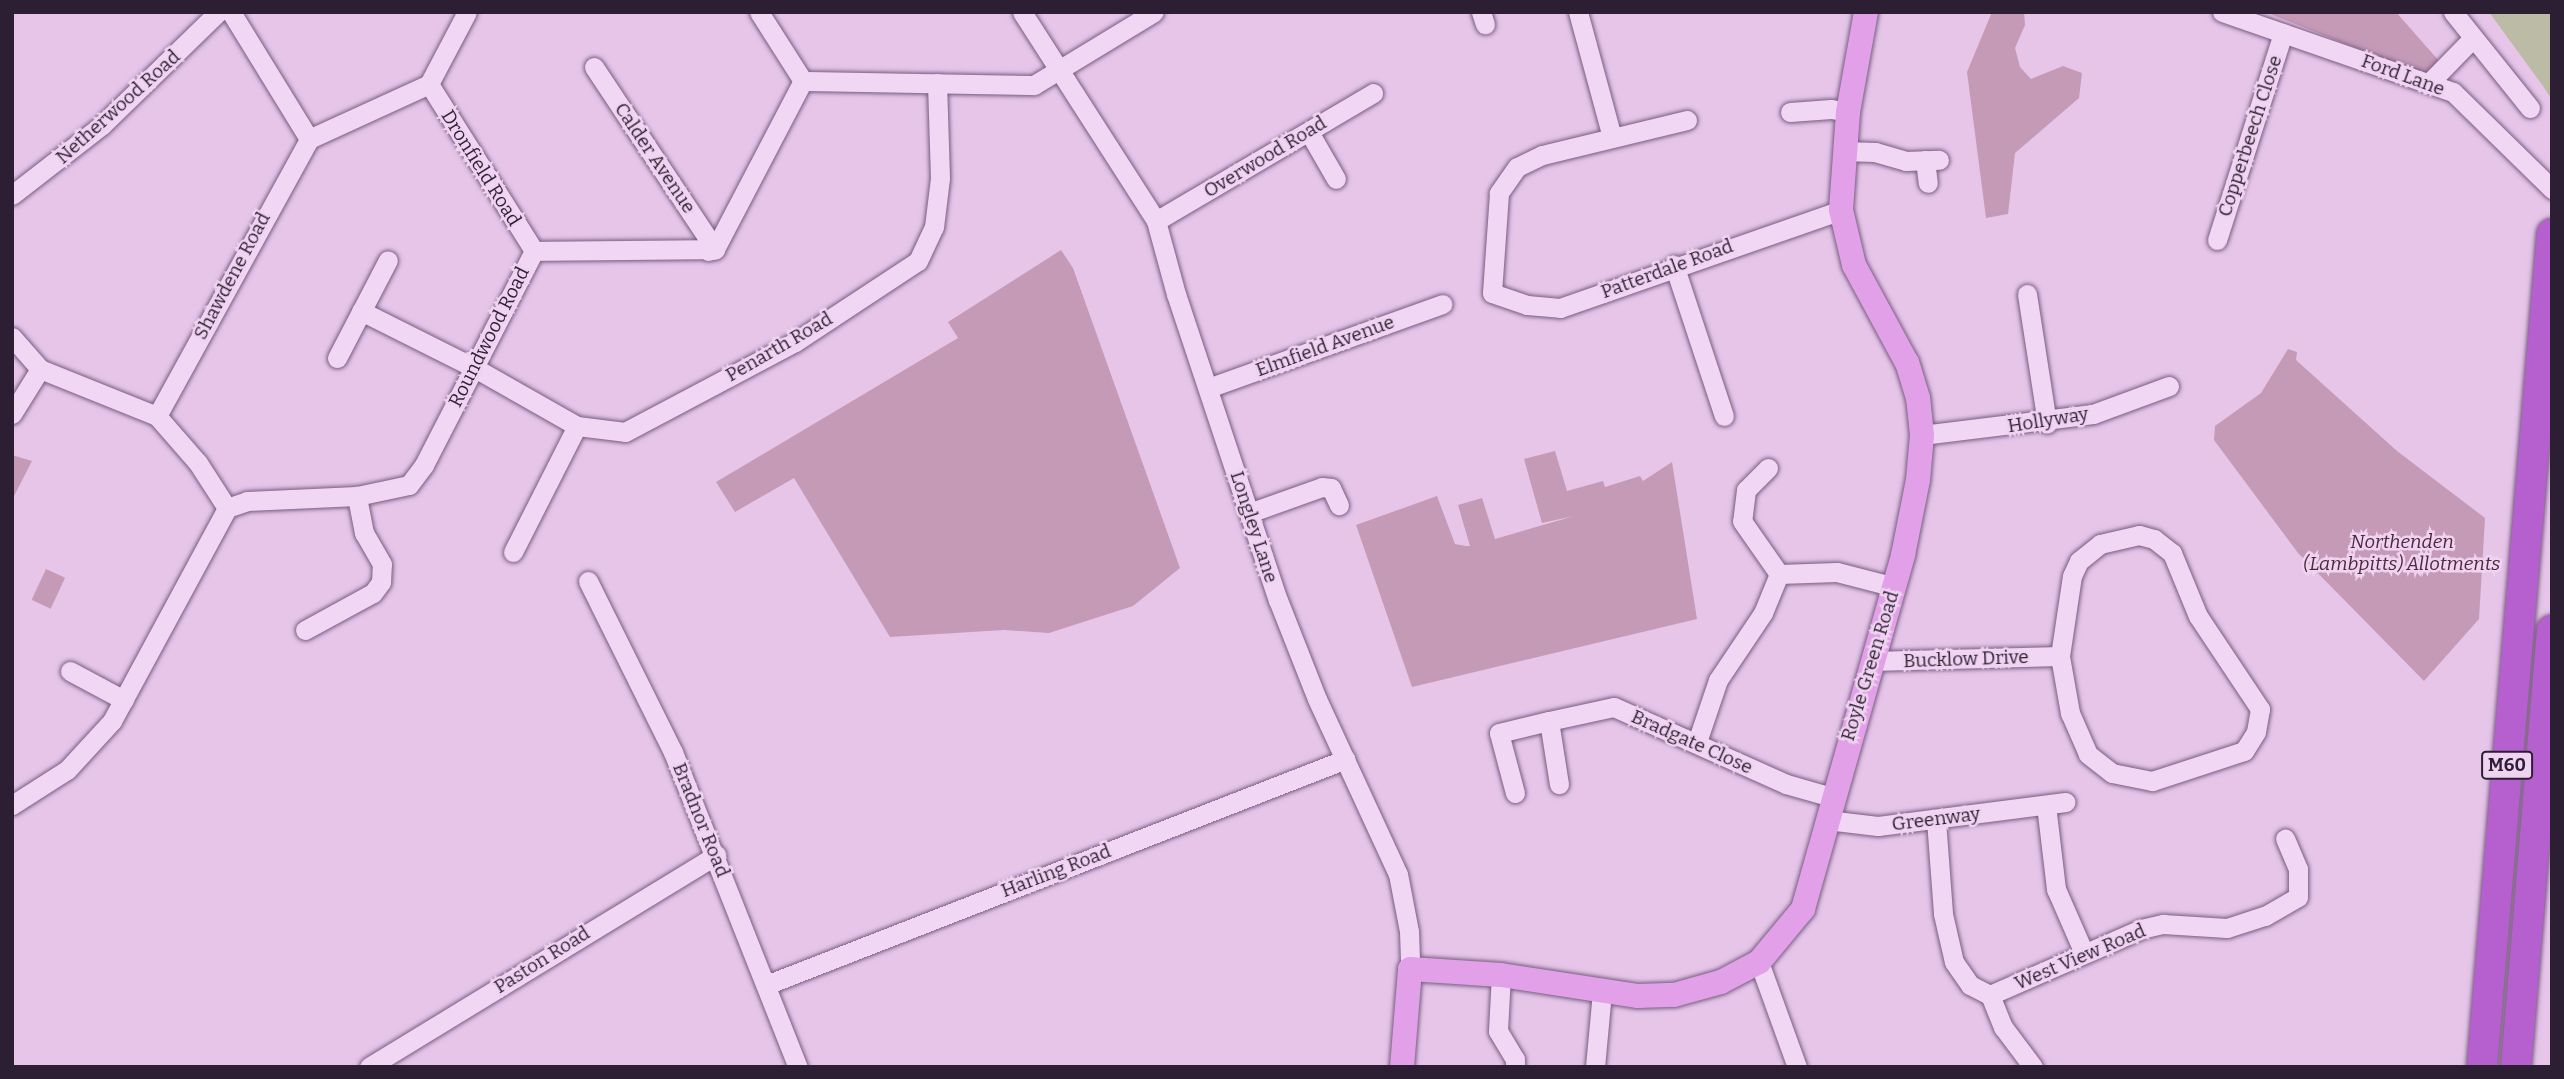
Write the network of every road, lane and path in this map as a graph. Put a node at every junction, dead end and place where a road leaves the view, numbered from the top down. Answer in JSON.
{"nodes":[{"id":1,"x":218,"y":12,"type":"edge"},
{"id":2,"x":231,"y":12,"type":"edge"},
{"id":3,"x":467,"y":12,"type":"edge"},
{"id":4,"x":759,"y":12,"type":"edge"},
{"id":5,"x":1022,"y":12,"type":"edge"},
{"id":6,"x":1154,"y":12,"type":"edge"},
{"id":7,"x":1578,"y":12,"type":"edge"},
{"id":8,"x":1866,"y":12,"type":"edge"},
{"id":9,"x":2222,"y":12,"type":"edge"},
{"id":10,"x":2453,"y":12,"type":"edge"},
{"id":11,"x":2283,"y":33,"type":"junction"},
{"id":12,"x":2471,"y":40,"type":"junction"},
{"id":13,"x":594,"y":67,"type":"dead end"},
{"id":14,"x":1058,"y":70,"type":"junction"},
{"id":15,"x":803,"y":81,"type":"junction"},
{"id":16,"x":937,"y":83,"type":"junction"},
{"id":17,"x":2429,"y":83,"type":"junction"},
{"id":18,"x":429,"y":84,"type":"junction"},
{"id":19,"x":1373,"y":93,"type":"dead end"},
{"id":20,"x":2530,"y":108,"type":"dead end"},
{"id":21,"x":1790,"y":112,"type":"dead end"},
{"id":22,"x":1848,"y":112,"type":"junction"},
{"id":23,"x":1687,"y":120,"type":"dead end"},
{"id":24,"x":1309,"y":132,"type":"junction"},
{"id":25,"x":1612,"y":137,"type":"junction"},
{"id":26,"x":309,"y":139,"type":"junction"},
{"id":27,"x":1844,"y":151,"type":"junction"},
{"id":28,"x":1336,"y":179,"type":"dead end"},
{"id":29,"x":1928,"y":183,"type":"dead end"},
{"id":30,"x":2552,"y":190,"type":"edge"},
{"id":31,"x":12,"y":195,"type":"edge"},
{"id":32,"x":1841,"y":210,"type":"junction"},
{"id":33,"x":1156,"y":221,"type":"junction"},
{"id":34,"x":2552,"y":234,"type":"edge"},
{"id":35,"x":2217,"y":240,"type":"dead end"},
{"id":36,"x":715,"y":249,"type":"junction"},
{"id":37,"x":534,"y":251,"type":"junction"},
{"id":38,"x":690,"y":258,"type":"dead end"},
{"id":39,"x":388,"y":260,"type":"dead end"},
{"id":40,"x":1674,"y":265,"type":"junction"},
{"id":41,"x":2028,"y":294,"type":"dead end"},
{"id":42,"x":1443,"y":304,"type":"dead end"},
{"id":43,"x":361,"y":311,"type":"junction"},
{"id":44,"x":12,"y":337,"type":"edge"},
{"id":45,"x":337,"y":358,"type":"dead end"},
{"id":46,"x":472,"y":366,"type":"junction"},
{"id":47,"x":40,"y":369,"type":"junction"},
{"id":48,"x":2169,"y":386,"type":"dead end"},
{"id":49,"x":1208,"y":388,"type":"junction"},
{"id":50,"x":12,"y":414,"type":"edge"},
{"id":51,"x":157,"y":416,"type":"junction"},
{"id":52,"x":1724,"y":416,"type":"dead end"},
{"id":53,"x":2047,"y":423,"type":"junction"},
{"id":54,"x":577,"y":426,"type":"junction"},
{"id":55,"x":1922,"y":435,"type":"junction"},
{"id":56,"x":1768,"y":468,"type":"dead end"},
{"id":57,"x":357,"y":496,"type":"junction"},
{"id":58,"x":1339,"y":505,"type":"dead end"},
{"id":59,"x":227,"y":508,"type":"junction"},
{"id":60,"x":1249,"y":513,"type":"junction"},
{"id":61,"x":513,"y":552,"type":"dead end"},
{"id":62,"x":1779,"y":574,"type":"junction"},
{"id":63,"x":588,"y":581,"type":"dead end"},
{"id":64,"x":1895,"y":587,"type":"junction"},
{"id":65,"x":305,"y":630,"type":"dead end"},
{"id":66,"x":2552,"y":630,"type":"edge"},
{"id":67,"x":2060,"y":656,"type":"junction"},
{"id":68,"x":1871,"y":662,"type":"junction"},
{"id":69,"x":70,"y":671,"type":"dead end"},
{"id":70,"x":124,"y":699,"type":"junction"},
{"id":71,"x":1549,"y":721,"type":"junction"},
{"id":72,"x":1697,"y":742,"type":"junction"},
{"id":73,"x":1346,"y":758,"type":"junction"},
{"id":74,"x":1559,"y":784,"type":"dead end"},
{"id":75,"x":1515,"y":793,"type":"dead end"},
{"id":76,"x":12,"y":805,"type":"edge"},
{"id":77,"x":1829,"y":808,"type":"junction"},
{"id":78,"x":1936,"y":820,"type":"junction"},
{"id":79,"x":2285,"y":839,"type":"dead end"},
{"id":80,"x":716,"y":855,"type":"junction"},
{"id":81,"x":2084,"y":953,"type":"junction"},
{"id":82,"x":1759,"y":962,"type":"junction"},
{"id":83,"x":1410,"y":969,"type":"junction"},
{"id":84,"x":1501,"y":975,"type":"junction"},
{"id":85,"x":766,"y":985,"type":"junction"},
{"id":86,"x":1602,"y":992,"type":"junction"},
{"id":87,"x":1990,"y":995,"type":"junction"},
{"id":88,"x":1521,"y":1061,"type":"edge"},
{"id":89,"x":369,"y":1067,"type":"edge"},
{"id":90,"x":798,"y":1067,"type":"edge"},
{"id":91,"x":1402,"y":1067,"type":"edge"},
{"id":92,"x":1595,"y":1067,"type":"edge"},
{"id":93,"x":1797,"y":1067,"type":"edge"},
{"id":94,"x":2033,"y":1067,"type":"edge"},
{"id":95,"x":2482,"y":1067,"type":"edge"},
{"id":96,"x":2516,"y":1067,"type":"edge"}],
"edges":[{"from":1,"to":31,"type":"street","name":"Netherwood Road"},
{"from":2,"to":26,"type":"street"},
{"from":3,"to":18,"type":"street"},
{"from":4,"to":15,"type":"street"},
{"from":5,"to":14,"type":"street","name":"Longley Lane"},
{"from":6,"to":14,"type":"street"},
{"from":7,"to":25,"type":"street"},
{"from":8,"to":22,"type":"main road","name":"Royle Green Road"},
{"from":9,"to":11,"type":"street","name":"Ford Lane"},
{"from":10,"to":12,"type":"street"},
{"from":11,"to":17,"type":"street","name":"Ford Lane"},
{"from":11,"to":35,"type":"street","name":"Copperbeech Close"},
{"from":12,"to":17,"type":"street"},
{"from":12,"to":20,"type":"street"},
{"from":13,"to":36,"type":"street","name":"Calder Avenue"},
{"from":14,"to":16,"type":"street"},
{"from":14,"to":33,"type":"street","name":"Longley Lane"},
{"from":15,"to":16,"type":"street"},
{"from":15,"to":36,"type":"street"},
{"from":16,"to":54,"type":"street","name":"Penarth Road"},
{"from":17,"to":30,"type":"street","name":"Ford Lane"},
{"from":18,"to":26,"type":"street"},
{"from":18,"to":37,"type":"street","name":"Dronfield Road"},
{"from":19,"to":24,"type":"street","name":"Overwood Road"},
{"from":21,"to":22,"type":"street"},
{"from":22,"to":27,"type":"main road","name":"Royle Green Road"},
{"from":23,"to":25,"type":"street"},
{"from":24,"to":28,"type":"street"},
{"from":24,"to":33,"type":"street","name":"Overwood Road"},
{"from":25,"to":40,"type":"street","name":"Patterdale Road"},
{"from":26,"to":51,"type":"street","name":"Shawdene Road"},
{"from":27,"to":29,"type":"street"},
{"from":27,"to":32,"type":"main road","name":"Royle Green Road"},
{"from":32,"to":40,"type":"street","name":"Patterdale Road"},
{"from":32,"to":55,"type":"main road","name":"Royle Green Road"},
{"from":33,"to":49,"type":"street","name":"Longley Lane"},
{"from":34,"to":95,"type":"highway","number":"M60"},
{"from":36,"to":37,"type":"street","name":"Roundwood Road"},
{"from":36,"to":38,"type":"street"},
{"from":37,"to":46,"type":"street","name":"Roundwood Road"},
{"from":39,"to":43,"type":"street"},
{"from":40,"to":52,"type":"street"},
{"from":41,"to":53,"type":"street"},
{"from":42,"to":49,"type":"street","name":"Elmfield Avenue"},
{"from":43,"to":45,"type":"street"},
{"from":43,"to":46,"type":"street","name":"Penarth Road"},
{"from":44,"to":47,"type":"street"},
{"from":46,"to":54,"type":"street","name":"Penarth Road"},
{"from":46,"to":57,"type":"street","name":"Roundwood Road"},
{"from":47,"to":50,"type":"street"},
{"from":47,"to":51,"type":"street"},
{"from":48,"to":53,"type":"street","name":"Hollyway"},
{"from":49,"to":60,"type":"street","name":"Longley Lane"},
{"from":51,"to":59,"type":"street"},
{"from":53,"to":55,"type":"street","name":"Hollyway"},
{"from":54,"to":61,"type":"street"},
{"from":55,"to":64,"type":"main road","name":"Royle Green Road"},
{"from":56,"to":62,"type":"street"},
{"from":57,"to":59,"type":"street","name":"Roundwood Road"},
{"from":57,"to":65,"type":"street"},
{"from":58,"to":60,"type":"street"},
{"from":59,"to":70,"type":"street"},
{"from":60,"to":73,"type":"street","name":"Longley Lane"},
{"from":62,"to":64,"type":"street"},
{"from":62,"to":72,"type":"street"},
{"from":63,"to":80,"type":"street","name":"Bradnor Road"},
{"from":64,"to":68,"type":"main road","name":"Royle Green Road"},
{"from":66,"to":96,"type":"highway","number":"M60"},
{"from":67,"to":67,"type":"street"},
{"from":67,"to":68,"type":"street","name":"Bucklow Drive"},
{"from":68,"to":77,"type":"main road","name":"Royle Green Road"},
{"from":69,"to":70,"type":"street"},
{"from":70,"to":76,"type":"street"},
{"from":71,"to":72,"type":"street","name":"Bradgate Close"},
{"from":71,"to":74,"type":"street"},
{"from":71,"to":75,"type":"street","name":"Bradgate Close"},
{"from":72,"to":77,"type":"street","name":"Bradgate Close"},
{"from":73,"to":83,"type":"street","name":"Longley Lane"},
{"from":73,"to":85,"type":"street","name":"Harling Road"},
{"from":77,"to":78,"type":"street","name":"Greenway"},
{"from":77,"to":82,"type":"main road","name":"Royle Green Road"},
{"from":78,"to":81,"type":"street","name":"Greenway"},
{"from":78,"to":87,"type":"street","name":"West View Road"},
{"from":79,"to":81,"type":"street","name":"West View Road"},
{"from":80,"to":85,"type":"street","name":"Bradnor Road"},
{"from":80,"to":89,"type":"street","name":"Paston Road"},
{"from":81,"to":87,"type":"street","name":"West View Road"},
{"from":82,"to":86,"type":"main road","name":"Royle Green Road"},
{"from":82,"to":93,"type":"street"},
{"from":83,"to":84,"type":"main road","name":"Royle Green Road"},
{"from":83,"to":91,"type":"main road","name":"Longley Lane"},
{"from":84,"to":86,"type":"main road","name":"Royle Green Road"},
{"from":84,"to":88,"type":"street"},
{"from":85,"to":90,"type":"street","name":"Bradnor Road"},
{"from":86,"to":92,"type":"street"},
{"from":87,"to":94,"type":"street"}]}
